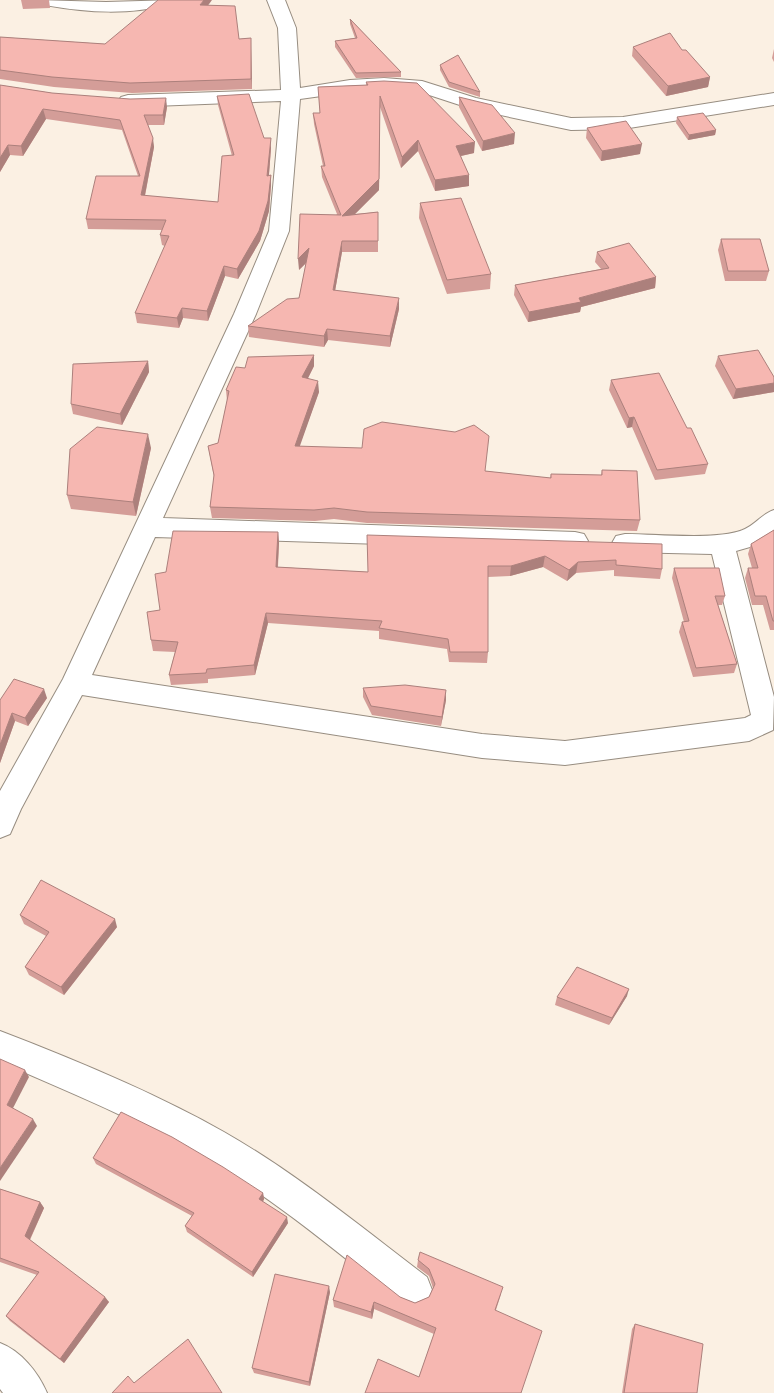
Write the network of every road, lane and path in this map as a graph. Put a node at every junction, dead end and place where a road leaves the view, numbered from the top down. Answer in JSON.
{"nodes":[{"id":1,"x":45,"y":0,"type":"edge"},
{"id":2,"x":167,"y":0,"type":"edge"},
{"id":3,"x":276,"y":0,"type":"edge"},
{"id":4,"x":291,"y":95,"type":"junction"},
{"id":5,"x":774,"y":99,"type":"edge"},
{"id":6,"x":113,"y":100,"type":"edge"},
{"id":7,"x":774,"y":519,"type":"edge"},
{"id":8,"x":146,"y":527,"type":"junction"},
{"id":9,"x":722,"y":546,"type":"junction"},
{"id":10,"x":75,"y":683,"type":"junction"},
{"id":11,"x":2,"y":812,"type":"edge"},
{"id":12,"x":0,"y":1046,"type":"edge"},
{"id":13,"x":414,"y":1290,"type":"dead end"},
{"id":14,"x":0,"y":1361,"type":"edge"},
{"id":15,"x":28,"y":1393,"type":"edge"}],
"edges":[{"from":1,"to":2,"type":"street"},
{"from":3,"to":4,"type":"street"},
{"from":4,"to":5,"type":"street"},
{"from":4,"to":6,"type":"street"},
{"from":4,"to":8,"type":"street"},
{"from":7,"to":9,"type":"street"},
{"from":8,"to":9,"type":"street"},
{"from":8,"to":10,"type":"street"},
{"from":9,"to":10,"type":"street"},
{"from":10,"to":11,"type":"street"},
{"from":12,"to":13,"type":"street"},
{"from":14,"to":15,"type":"street"}]}
